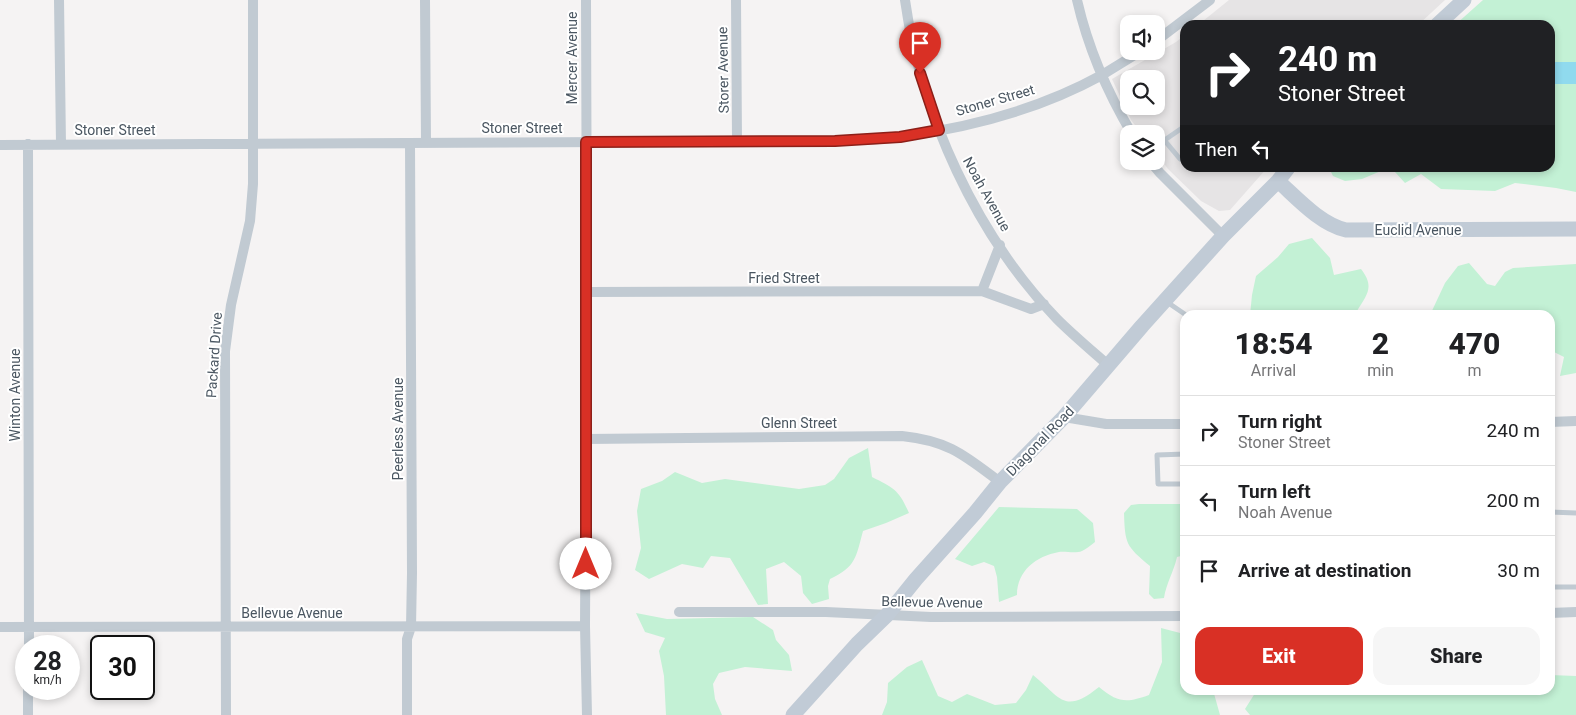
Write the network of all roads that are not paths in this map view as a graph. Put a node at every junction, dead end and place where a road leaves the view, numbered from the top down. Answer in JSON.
{"nodes":[{"id":1,"x":59,"y":0,"type":"edge"},
{"id":2,"x":253,"y":0,"type":"edge"},
{"id":3,"x":425,"y":0,"type":"edge"},
{"id":4,"x":586,"y":0,"type":"edge"},
{"id":5,"x":736,"y":0,"type":"edge"},
{"id":6,"x":905,"y":0,"type":"edge"},
{"id":7,"x":1077,"y":0,"type":"edge"},
{"id":8,"x":1210,"y":0,"type":"edge"},
{"id":9,"x":1464,"y":0,"type":"edge"},
{"id":10,"x":1184,"y":20,"type":"edge"},
{"id":11,"x":1442,"y":20,"type":"edge"},
{"id":12,"x":1180,"y":23,"type":"edge"},
{"id":13,"x":1165,"y":34,"type":"edge"},
{"id":14,"x":1126,"y":60,"type":"edge"},
{"id":15,"x":1101,"y":75,"type":"junction"},
{"id":16,"x":1127,"y":125,"type":"edge"},
{"id":17,"x":939,"y":130,"type":"junction"},
{"id":18,"x":1180,"y":130,"type":"edge"},
{"id":19,"x":737,"y":140,"type":"junction"},
{"id":20,"x":1165,"y":141,"type":"joint"},
{"id":21,"x":426,"y":142,"type":"junction"},
{"id":22,"x":586,"y":142,"type":"junction"},
{"id":23,"x":410,"y":143,"type":"junction"},
{"id":24,"x":28,"y":144,"type":"junction"},
{"id":25,"x":61,"y":144,"type":"junction"},
{"id":26,"x":254,"y":144,"type":"junction"},
{"id":27,"x":0,"y":145,"type":"edge"},
{"id":28,"x":1180,"y":159,"type":"edge"},
{"id":29,"x":1158,"y":170,"type":"edge"},
{"id":30,"x":1285,"y":172,"type":"edge"},
{"id":31,"x":1278,"y":181,"type":"junction"},
{"id":32,"x":1576,"y":229,"type":"edge"},
{"id":33,"x":1224,"y":236,"type":"junction"},
{"id":34,"x":1000,"y":245,"type":"junction"},
{"id":35,"x":587,"y":292,"type":"junction"},
{"id":36,"x":982,"y":292,"type":"junction"},
{"id":37,"x":1165,"y":300,"type":"junction"},
{"id":38,"x":1044,"y":304,"type":"junction"},
{"id":39,"x":1180,"y":311,"type":"edge"},
{"id":40,"x":1108,"y":365,"type":"junction"},
{"id":41,"x":1064,"y":417,"type":"junction"},
{"id":42,"x":1555,"y":422,"type":"edge"},
{"id":43,"x":1576,"y":422,"type":"edge"},
{"id":44,"x":1180,"y":424,"type":"edge"},
{"id":45,"x":586,"y":439,"type":"junction"},
{"id":46,"x":1180,"y":454,"type":"edge"},
{"id":47,"x":1000,"y":482,"type":"junction"},
{"id":48,"x":1180,"y":484,"type":"edge"},
{"id":49,"x":1555,"y":512,"type":"edge"},
{"id":50,"x":1576,"y":513,"type":"edge"},
{"id":51,"x":1555,"y":587,"type":"edge"},
{"id":52,"x":1576,"y":587,"type":"edge"},
{"id":53,"x":679,"y":612,"type":"dead end"},
{"id":54,"x":1576,"y":612,"type":"edge"},
{"id":55,"x":1555,"y":613,"type":"edge"},
{"id":56,"x":887,"y":615,"type":"junction"},
{"id":57,"x":1180,"y":616,"type":"edge"},
{"id":58,"x":226,"y":626,"type":"junction"},
{"id":59,"x":585,"y":626,"type":"junction"},
{"id":60,"x":0,"y":627,"type":"edge"},
{"id":61,"x":29,"y":627,"type":"junction"},
{"id":62,"x":411,"y":627,"type":"junction"},
{"id":63,"x":29,"y":635,"type":"edge"},
{"id":64,"x":28,"y":700,"type":"edge"},
{"id":65,"x":28,"y":715,"type":"edge"},
{"id":66,"x":226,"y":715,"type":"edge"},
{"id":67,"x":407,"y":715,"type":"edge"},
{"id":68,"x":588,"y":715,"type":"edge"},
{"id":69,"x":792,"y":715,"type":"edge"}],
"edges":[{"from":1,"to":25,"type":"street"},
{"from":2,"to":26,"type":"street","name":"Packard Drive"},
{"from":3,"to":21,"type":"street"},
{"from":4,"to":22,"type":"street","name":"Mercer Avenue"},
{"from":5,"to":19,"type":"street","name":"Storer Avenue"},
{"from":6,"to":17,"type":"street","name":"Noah Avenue"},
{"from":7,"to":15,"type":"street"},
{"from":8,"to":10,"type":"street"},
{"from":9,"to":11,"type":"street"},
{"from":12,"to":13,"type":"street"},
{"from":14,"to":15,"type":"street","name":"Stoner Street"},
{"from":15,"to":16,"type":"street"},
{"from":15,"to":17,"type":"street","name":"Stoner Street"},
{"from":17,"to":19,"type":"street","name":"Stoner Street"},
{"from":17,"to":34,"type":"street","name":"Noah Avenue"},
{"from":18,"to":20,"type":"lane"},
{"from":19,"to":22,"type":"street","name":"Stoner Street"},
{"from":20,"to":28,"type":"lane"},
{"from":21,"to":22,"type":"street","name":"Stoner Street"},
{"from":21,"to":23,"type":"street","name":"Stoner Street"},
{"from":22,"to":35,"type":"street","name":"Mercer Avenue"},
{"from":23,"to":26,"type":"street","name":"Stoner Street"},
{"from":23,"to":62,"type":"street","name":"Peerless Avenue"},
{"from":24,"to":25,"type":"street","name":"Stoner Street"},
{"from":24,"to":27,"type":"street","name":"Stoner Street"},
{"from":24,"to":61,"type":"street","name":"Winton Avenue"},
{"from":25,"to":26,"type":"street","name":"Stoner Street"},
{"from":26,"to":58,"type":"street","name":"Packard Drive"},
{"from":29,"to":33,"type":"street"},
{"from":30,"to":31,"type":"street","name":"Diagonal Road"},
{"from":31,"to":32,"type":"street","name":"Euclid Avenue"},
{"from":31,"to":33,"type":"street","name":"Diagonal Road"},
{"from":33,"to":37,"type":"street","name":"Diagonal Road"},
{"from":34,"to":36,"type":"street"},
{"from":34,"to":38,"type":"street","name":"Noah Avenue"},
{"from":35,"to":36,"type":"street","name":"Fried Street"},
{"from":35,"to":45,"type":"street","name":"Mercer Avenue"},
{"from":36,"to":38,"type":"street","name":"Fried Street"},
{"from":37,"to":39,"type":"lane"},
{"from":37,"to":40,"type":"street","name":"Diagonal Road"},
{"from":38,"to":40,"type":"street","name":"Noah Avenue"},
{"from":40,"to":41,"type":"street","name":"Diagonal Road"},
{"from":41,"to":44,"type":"street"},
{"from":41,"to":47,"type":"street","name":"Diagonal Road"},
{"from":42,"to":43,"type":"street"},
{"from":45,"to":47,"type":"street","name":"Glenn Street"},
{"from":45,"to":59,"type":"street","name":"Mercer Avenue"},
{"from":46,"to":48,"type":"lane"},
{"from":47,"to":56,"type":"street","name":"Diagonal Road"},
{"from":49,"to":50,"type":"lane"},
{"from":51,"to":52,"type":"lane"},
{"from":53,"to":56,"type":"street","name":"Bellevue Avenue"},
{"from":54,"to":55,"type":"street"},
{"from":56,"to":57,"type":"street","name":"Bellevue Avenue"},
{"from":56,"to":69,"type":"street","name":"Diagonal Road"},
{"from":58,"to":61,"type":"street","name":"Bellevue Avenue"},
{"from":58,"to":62,"type":"street","name":"Bellevue Avenue"},
{"from":58,"to":66,"type":"street","name":"Packard Drive"},
{"from":59,"to":62,"type":"street","name":"Bellevue Avenue"},
{"from":59,"to":68,"type":"street","name":"Mercer Avenue"},
{"from":60,"to":61,"type":"street","name":"Bellevue Avenue"},
{"from":61,"to":63,"type":"street","name":"Winton Avenue"},
{"from":62,"to":67,"type":"street","name":"Peerless Avenue"},
{"from":64,"to":65,"type":"street"}]}
